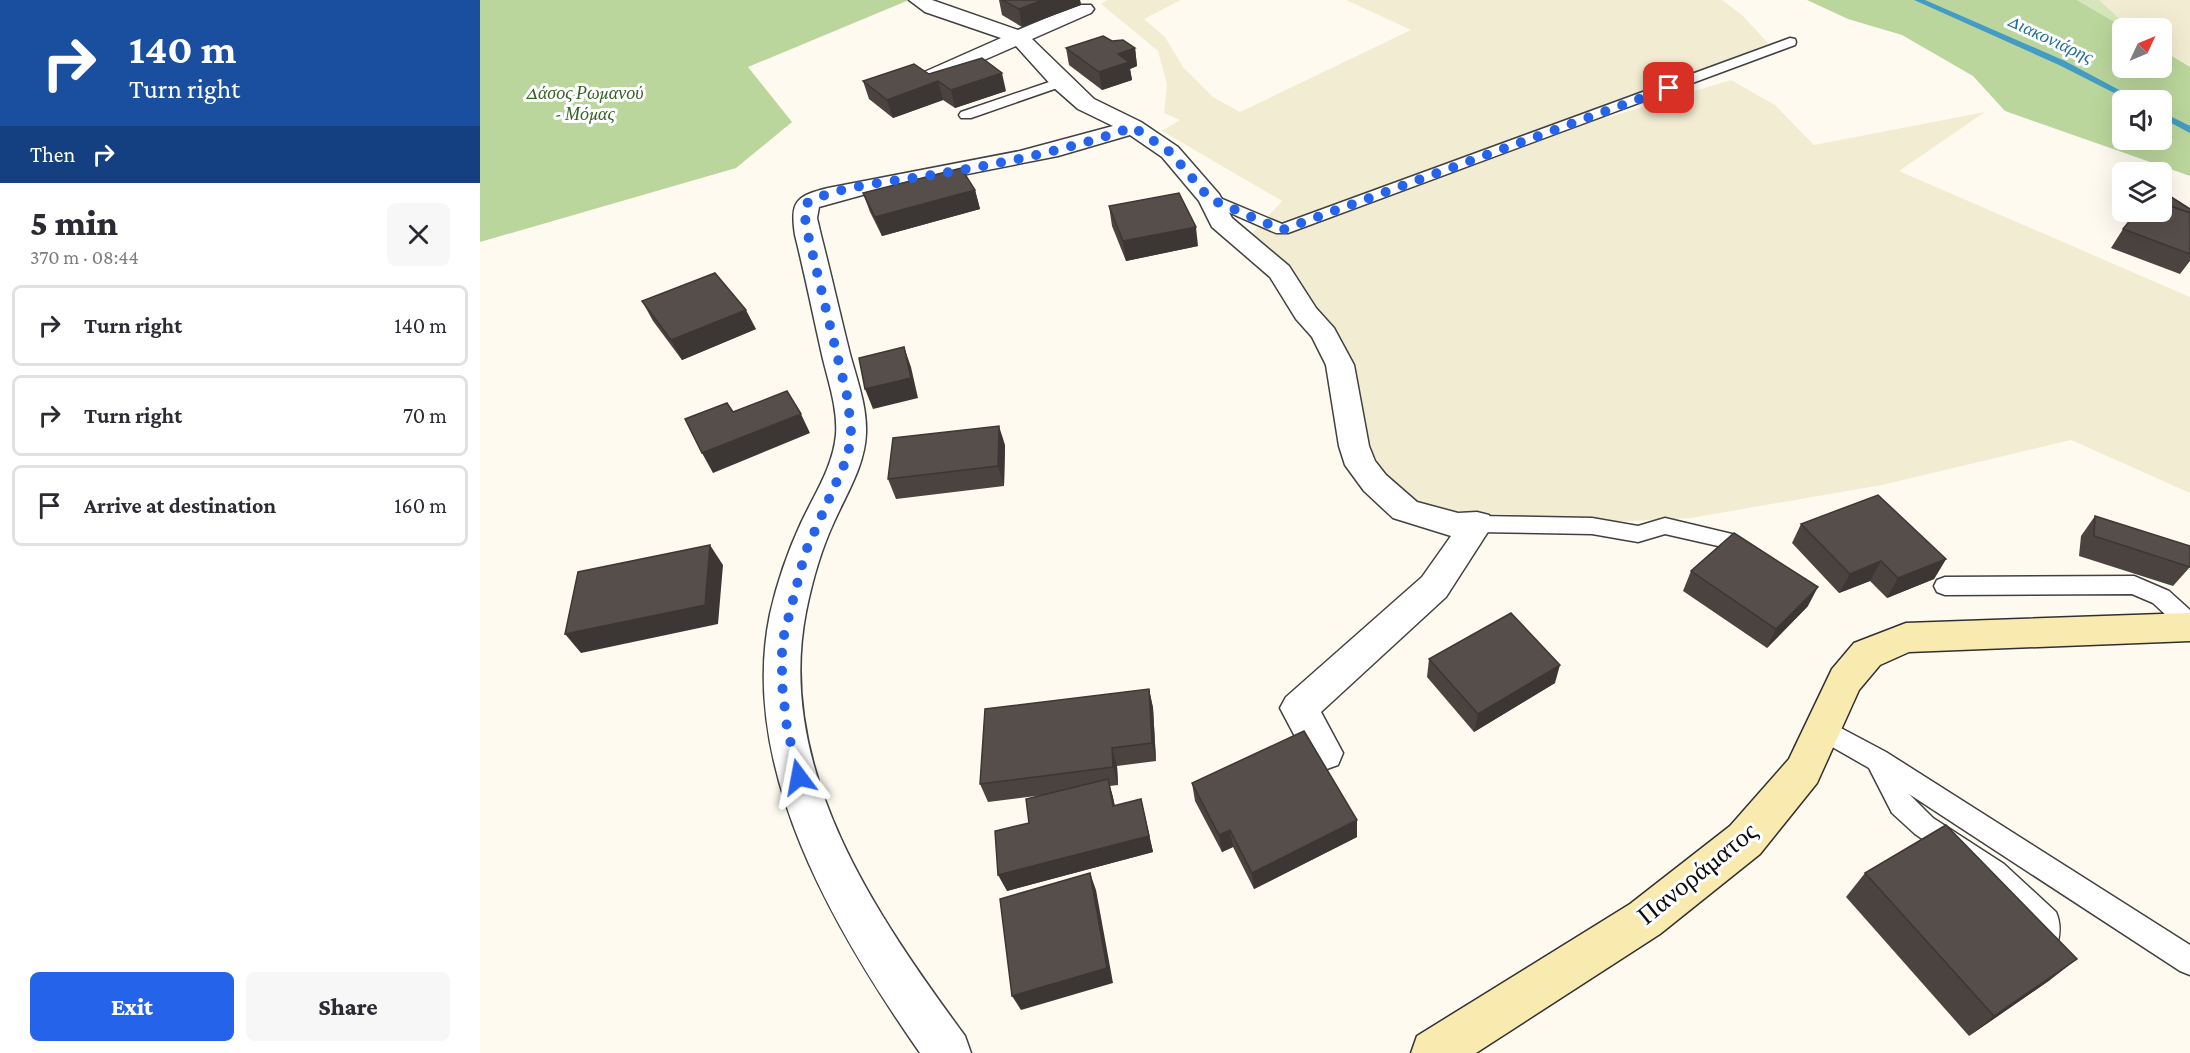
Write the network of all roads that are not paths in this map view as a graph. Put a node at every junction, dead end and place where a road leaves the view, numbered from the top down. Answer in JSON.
{"nodes":[{"id":1,"x":919,"y":0,"type":"edge"},
{"id":2,"x":1084,"y":9,"type":"dead end"},
{"id":3,"x":1018,"y":37,"type":"junction"},
{"id":4,"x":1790,"y":42,"type":"dead end"},
{"id":5,"x":929,"y":77,"type":"edge"},
{"id":6,"x":1060,"y":82,"type":"junction"},
{"id":7,"x":966,"y":115,"type":"dead end"},
{"id":8,"x":1133,"y":127,"type":"junction"},
{"id":9,"x":1210,"y":199,"type":"junction"},
{"id":10,"x":1477,"y":524,"type":"junction"},
{"id":11,"x":1766,"y":569,"type":"edge"},
{"id":12,"x":1945,"y":586,"type":"dead end"},
{"id":13,"x":2190,"y":625,"type":"edge"},
{"id":14,"x":1822,"y":729,"type":"junction"},
{"id":15,"x":1324,"y":753,"type":"dead end"},
{"id":16,"x":1877,"y":760,"type":"junction"},
{"id":17,"x":2044,"y":943,"type":"edge"},
{"id":18,"x":2190,"y":961,"type":"edge"},
{"id":19,"x":948,"y":1053,"type":"edge"},
{"id":20,"x":1434,"y":1053,"type":"edge"}],
"edges":[{"from":1,"to":3,"type":"street"},
{"from":2,"to":3,"type":"street"},
{"from":3,"to":5,"type":"street"},
{"from":3,"to":6,"type":"street"},
{"from":4,"to":9,"type":"lane"},
{"from":6,"to":7,"type":"lane"},
{"from":6,"to":8,"type":"street"},
{"from":8,"to":9,"type":"street"},
{"from":8,"to":19,"type":"street"},
{"from":9,"to":10,"type":"street"},
{"from":10,"to":11,"type":"lane"},
{"from":10,"to":15,"type":"street"},
{"from":12,"to":13,"type":"lane"},
{"from":13,"to":14,"type":"main road","name":"Πανοράματος"},
{"from":14,"to":16,"type":"lane"},
{"from":14,"to":20,"type":"main road","name":"Πανοράματος"},
{"from":16,"to":17,"type":"lane"},
{"from":16,"to":18,"type":"lane"}]}
